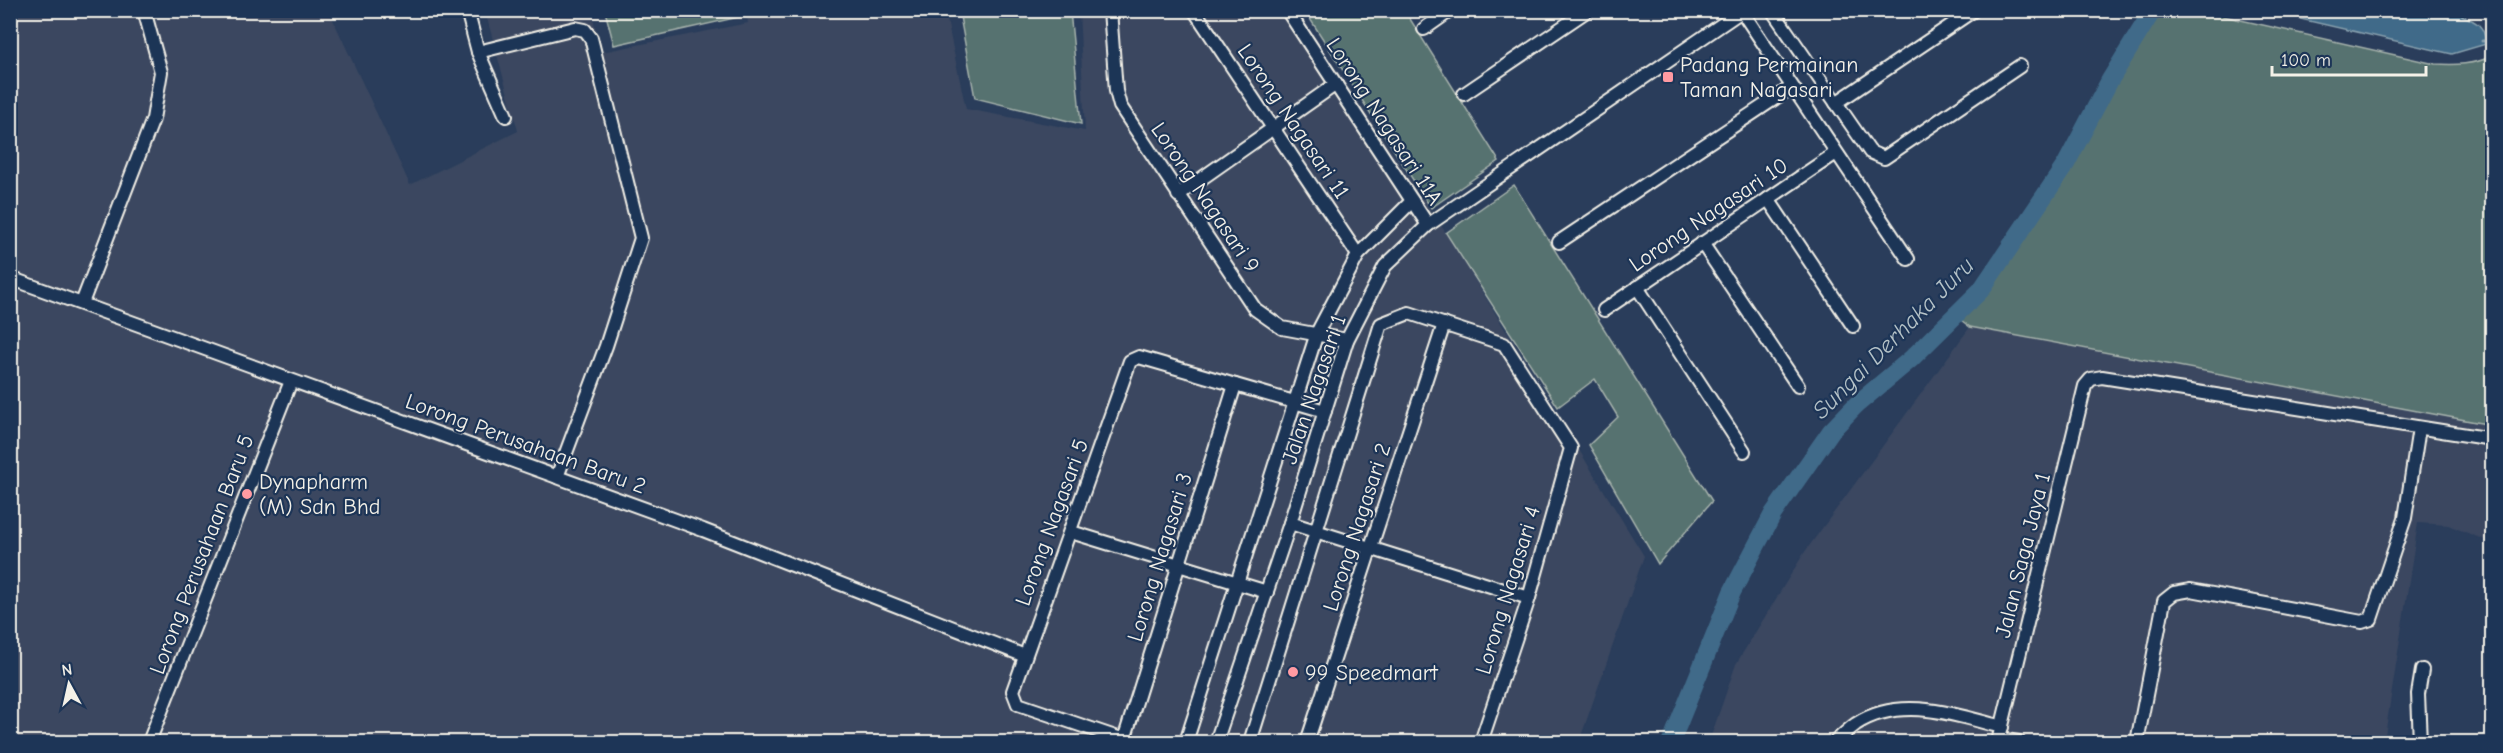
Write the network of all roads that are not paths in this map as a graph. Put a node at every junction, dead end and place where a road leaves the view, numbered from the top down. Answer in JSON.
{"nodes":[{"id":1,"x":144,"y":10,"type":"edge"},
{"id":2,"x":467,"y":10,"type":"edge"},
{"id":3,"x":1110,"y":10,"type":"edge"},
{"id":4,"x":1194,"y":10,"type":"edge"},
{"id":5,"x":1287,"y":10,"type":"edge"},
{"id":6,"x":1451,"y":10,"type":"edge"},
{"id":7,"x":1588,"y":10,"type":"edge"},
{"id":8,"x":1772,"y":10,"type":"edge"},
{"id":9,"x":1974,"y":10,"type":"edge"},
{"id":10,"x":1742,"y":11,"type":"edge"},
{"id":11,"x":1424,"y":29,"type":"dead end"},
{"id":12,"x":478,"y":52,"type":"junction"},
{"id":13,"x":2020,"y":66,"type":"dead end"},
{"id":14,"x":1336,"y":84,"type":"junction"},
{"id":15,"x":1792,"y":87,"type":"junction"},
{"id":16,"x":1464,"y":94,"type":"dead end"},
{"id":17,"x":1836,"y":103,"type":"junction"},
{"id":18,"x":506,"y":116,"type":"dead end"},
{"id":19,"x":1274,"y":128,"type":"junction"},
{"id":20,"x":1836,"y":153,"type":"junction"},
{"id":21,"x":1178,"y":195,"type":"junction"},
{"id":22,"x":1768,"y":199,"type":"junction"},
{"id":23,"x":1412,"y":201,"type":"junction"},
{"id":24,"x":1428,"y":225,"type":"junction"},
{"id":25,"x":1559,"y":242,"type":"dead end"},
{"id":26,"x":1702,"y":243,"type":"junction"},
{"id":27,"x":1358,"y":255,"type":"junction"},
{"id":28,"x":1908,"y":259,"type":"dead end"},
{"id":29,"x":10,"y":278,"type":"edge"},
{"id":30,"x":1637,"y":287,"type":"junction"},
{"id":31,"x":82,"y":303,"type":"junction"},
{"id":32,"x":1604,"y":310,"type":"dead end"},
{"id":33,"x":1444,"y":324,"type":"junction"},
{"id":34,"x":1853,"y":326,"type":"dead end"},
{"id":35,"x":1317,"y":333,"type":"junction"},
{"id":36,"x":1347,"y":340,"type":"junction"},
{"id":37,"x":291,"y":381,"type":"junction"},
{"id":38,"x":1235,"y":386,"type":"junction"},
{"id":39,"x":1798,"y":386,"type":"dead end"},
{"id":40,"x":1294,"y":403,"type":"junction"},
{"id":41,"x":1325,"y":411,"type":"junction"},
{"id":42,"x":2420,"y":428,"type":"junction"},
{"id":43,"x":2493,"y":439,"type":"edge"},
{"id":44,"x":1744,"y":451,"type":"dead end"},
{"id":45,"x":557,"y":477,"type":"junction"},
{"id":46,"x":1290,"y":523,"type":"junction"},
{"id":47,"x":1316,"y":531,"type":"junction"},
{"id":48,"x":1071,"y":532,"type":"junction"},
{"id":49,"x":1371,"y":548,"type":"junction"},
{"id":50,"x":1179,"y":565,"type":"junction"},
{"id":51,"x":1237,"y":583,"type":"junction"},
{"id":52,"x":1267,"y":592,"type":"junction"},
{"id":53,"x":1529,"y":598,"type":"junction"},
{"id":54,"x":1025,"y":656,"type":"junction"},
{"id":55,"x":2422,"y":670,"type":"dead end"},
{"id":56,"x":2000,"y":736,"type":"edge"},
{"id":57,"x":1127,"y":741,"type":"edge"},
{"id":58,"x":149,"y":742,"type":"edge"},
{"id":59,"x":1186,"y":742,"type":"edge"},
{"id":60,"x":1216,"y":742,"type":"edge"},
{"id":61,"x":1250,"y":742,"type":"edge"},
{"id":62,"x":1307,"y":742,"type":"edge"},
{"id":63,"x":1481,"y":742,"type":"edge"},
{"id":64,"x":1835,"y":742,"type":"edge"},
{"id":65,"x":2019,"y":742,"type":"edge"},
{"id":66,"x":2137,"y":742,"type":"edge"},
{"id":67,"x":2420,"y":742,"type":"edge"}],
"edges":[{"from":1,"to":31,"type":"street"},
{"from":2,"to":12,"type":"street"},
{"from":3,"to":21,"type":"street","name":"Lorong Nagasari 9"},
{"from":4,"to":19,"type":"street","name":"Lorong Nagasari 11"},
{"from":5,"to":14,"type":"street","name":"Lorong Nagasari 11A"},
{"from":6,"to":11,"type":"street"},
{"from":7,"to":16,"type":"street"},
{"from":8,"to":17,"type":"street"},
{"from":9,"to":17,"type":"street"},
{"from":10,"to":15,"type":"street"},
{"from":10,"to":24,"type":"street","name":"Jalan Nagasari 1"},
{"from":12,"to":18,"type":"street"},
{"from":12,"to":45,"type":"street"},
{"from":13,"to":17,"type":"street"},
{"from":14,"to":19,"type":"street"},
{"from":14,"to":23,"type":"street","name":"Lorong Nagasari 11A"},
{"from":15,"to":20,"type":"street"},
{"from":15,"to":25,"type":"street"},
{"from":19,"to":21,"type":"street"},
{"from":19,"to":27,"type":"street","name":"Lorong Nagasari 11"},
{"from":20,"to":22,"type":"street","name":"Lorong Nagasari 10"},
{"from":20,"to":28,"type":"street"},
{"from":21,"to":35,"type":"street","name":"Lorong Nagasari 9"},
{"from":22,"to":26,"type":"street","name":"Lorong Nagasari 10"},
{"from":22,"to":34,"type":"street"},
{"from":23,"to":24,"type":"street","name":"Lorong Nagasari 11A"},
{"from":23,"to":27,"type":"street","name":"Jalan Nagasari 1"},
{"from":24,"to":36,"type":"street","name":"Jalan Nagasari 1"},
{"from":26,"to":30,"type":"street","name":"Lorong Nagasari 10"},
{"from":26,"to":39,"type":"street"},
{"from":27,"to":35,"type":"street","name":"Jalan Nagasari 1"},
{"from":29,"to":31,"type":"street","name":"Lorong Perusahaan Baru 2"},
{"from":30,"to":32,"type":"street","name":"Lorong Nagasari 10"},
{"from":30,"to":44,"type":"street"},
{"from":31,"to":37,"type":"street","name":"Lorong Perusahaan Baru 2"},
{"from":33,"to":47,"type":"street"},
{"from":33,"to":49,"type":"street","name":"Lorong Nagasari 2"},
{"from":33,"to":53,"type":"street","name":"Lorong Nagasari 4"},
{"from":35,"to":36,"type":"street","name":"Lorong Nagasari 9"},
{"from":35,"to":40,"type":"street","name":"Jalan Nagasari 1"},
{"from":36,"to":41,"type":"street","name":"Jalan Nagasari 1"},
{"from":37,"to":45,"type":"street","name":"Lorong Perusahaan Baru 2"},
{"from":37,"to":58,"type":"street","name":"Lorong Perusahaan Baru 5"},
{"from":38,"to":40,"type":"street"},
{"from":38,"to":48,"type":"street","name":"Lorong Nagasari 5"},
{"from":38,"to":50,"type":"street","name":"Lorong Nagasari 3"},
{"from":40,"to":41,"type":"street"},
{"from":40,"to":51,"type":"street","name":"Jalan Nagasari 1"},
{"from":41,"to":46,"type":"street","name":"Jalan Nagasari 1"},
{"from":42,"to":43,"type":"street"},
{"from":42,"to":56,"type":"street","name":"Jalan Saga Jaya 1"},
{"from":42,"to":66,"type":"street"},
{"from":45,"to":54,"type":"street","name":"Lorong Perusahaan Baru 2"},
{"from":46,"to":47,"type":"street"},
{"from":46,"to":52,"type":"street","name":"Jalan Nagasari 1"},
{"from":47,"to":49,"type":"street"},
{"from":47,"to":61,"type":"street"},
{"from":48,"to":50,"type":"street"},
{"from":48,"to":54,"type":"street","name":"Lorong Nagasari 5"},
{"from":49,"to":53,"type":"street"},
{"from":49,"to":62,"type":"street","name":"Lorong Nagasari 2"},
{"from":50,"to":51,"type":"street"},
{"from":50,"to":57,"type":"street","name":"Lorong Nagasari 3"},
{"from":51,"to":52,"type":"street"},
{"from":51,"to":59,"type":"street","name":"Jalan Nagasari 1"},
{"from":52,"to":60,"type":"street","name":"Jalan Nagasari 1"},
{"from":53,"to":63,"type":"street","name":"Lorong Nagasari 4"},
{"from":54,"to":57,"type":"street","name":"Lorong Nagasari 5"},
{"from":55,"to":67,"type":"street"},
{"from":56,"to":64,"type":"street"},
{"from":56,"to":65,"type":"street"}]}
